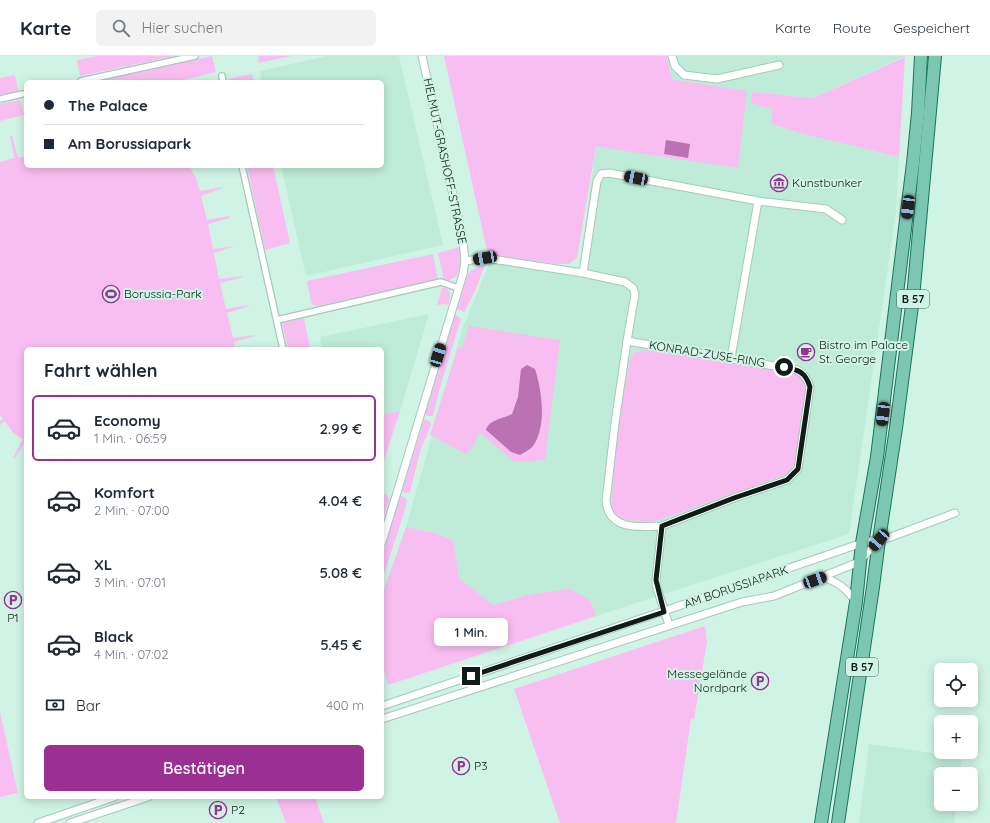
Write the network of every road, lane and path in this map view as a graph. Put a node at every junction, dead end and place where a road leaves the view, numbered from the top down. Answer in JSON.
{"nodes":[{"id":1,"x":195,"y":56,"type":"edge"},
{"id":2,"x":422,"y":56,"type":"edge"},
{"id":3,"x":672,"y":56,"type":"edge"},
{"id":4,"x":921,"y":56,"type":"edge"},
{"id":5,"x":935,"y":56,"type":"edge"},
{"id":6,"x":779,"y":64,"type":"dead end"},
{"id":7,"x":222,"y":76,"type":"dead end"},
{"id":8,"x":86,"y":80,"type":"edge"},
{"id":9,"x":223,"y":80,"type":"edge"},
{"id":10,"x":22,"y":94,"type":"dead end"},
{"id":11,"x":0,"y":99,"type":"edge"},
{"id":12,"x":242,"y":168,"type":"edge"},
{"id":13,"x":758,"y":200,"type":"junction"},
{"id":14,"x":842,"y":220,"type":"dead end"},
{"id":15,"x":465,"y":261,"type":"junction"},
{"id":16,"x":583,"y":273,"type":"junction"},
{"id":17,"x":458,"y":288,"type":"junction"},
{"id":18,"x":277,"y":320,"type":"junction"},
{"id":19,"x":627,"y":341,"type":"junction"},
{"id":20,"x":283,"y":347,"type":"edge"},
{"id":21,"x":731,"y":358,"type":"junction"},
{"id":22,"x":955,"y":513,"type":"dead end"},
{"id":23,"x":662,"y":526,"type":"junction"},
{"id":24,"x":384,"y":535,"type":"edge"},
{"id":25,"x":879,"y":540,"type":"junction"},
{"id":26,"x":862,"y":543,"type":"junction"},
{"id":27,"x":859,"y":562,"type":"junction"},
{"id":28,"x":823,"y":577,"type":"junction"},
{"id":29,"x":856,"y":602,"type":"junction"},
{"id":30,"x":664,"y":612,"type":"junction"},
{"id":31,"x":669,"y":625,"type":"junction"},
{"id":32,"x":384,"y":705,"type":"edge"},
{"id":33,"x":385,"y":719,"type":"edge"},
{"id":34,"x":108,"y":799,"type":"edge"},
{"id":35,"x":142,"y":799,"type":"edge"},
{"id":36,"x":38,"y":823,"type":"edge"},
{"id":37,"x":70,"y":823,"type":"edge"},
{"id":38,"x":822,"y":823,"type":"edge"},
{"id":39,"x":838,"y":823,"type":"edge"}],
"edges":[{"from":1,"to":8,"type":"street"},
{"from":2,"to":15,"type":"street","name":"HELMUT-GRASHOFF-STRASSE"},
{"from":3,"to":6,"type":"street"},
{"from":4,"to":26,"type":"main road","number":"B 57"},
{"from":5,"to":25,"type":"main road","number":"B 57"},
{"from":7,"to":9,"type":"street"},
{"from":10,"to":11,"type":"street"},
{"from":12,"to":18,"type":"street"},
{"from":13,"to":14,"type":"street"},
{"from":13,"to":16,"type":"street"},
{"from":13,"to":21,"type":"street"},
{"from":15,"to":16,"type":"street","name":"KONRAD-ZUSE-RING"},
{"from":15,"to":17,"type":"street","name":"HELMUT-GRASHOFF-STRASSE"},
{"from":16,"to":19,"type":"street","name":"KONRAD-ZUSE-RING"},
{"from":17,"to":18,"type":"street"},
{"from":17,"to":24,"type":"street","name":"HELMUT-GRASHOFF-STRASSE"},
{"from":18,"to":20,"type":"street"},
{"from":19,"to":21,"type":"street","name":"KONRAD-ZUSE-RING"},
{"from":19,"to":23,"type":"street","name":"KONRAD-ZUSE-RING"},
{"from":21,"to":23,"type":"street","name":"KONRAD-ZUSE-RING"},
{"from":22,"to":25,"type":"street","name":"AM BORUSSIAPARK"},
{"from":23,"to":30,"type":"street"},
{"from":25,"to":26,"type":"street","name":"AM BORUSSIAPARK"},
{"from":25,"to":27,"type":"street"},
{"from":25,"to":39,"type":"main road","number":"B 57"},
{"from":26,"to":27,"type":"main road","number":"B 57"},
{"from":26,"to":30,"type":"street","name":"AM BORUSSIAPARK"},
{"from":27,"to":28,"type":"street","name":"AM BORUSSIAPARK"},
{"from":27,"to":29,"type":"main road","number":"B 57"},
{"from":28,"to":29,"type":"street"},
{"from":28,"to":31,"type":"street","name":"AM BORUSSIAPARK"},
{"from":29,"to":38,"type":"main road","number":"B 57"},
{"from":30,"to":31,"type":"street"},
{"from":30,"to":32,"type":"street","name":"AM BORUSSIAPARK"},
{"from":31,"to":33,"type":"street","name":"AM BORUSSIAPARK"},
{"from":34,"to":36,"type":"street"},
{"from":35,"to":37,"type":"street"}]}
